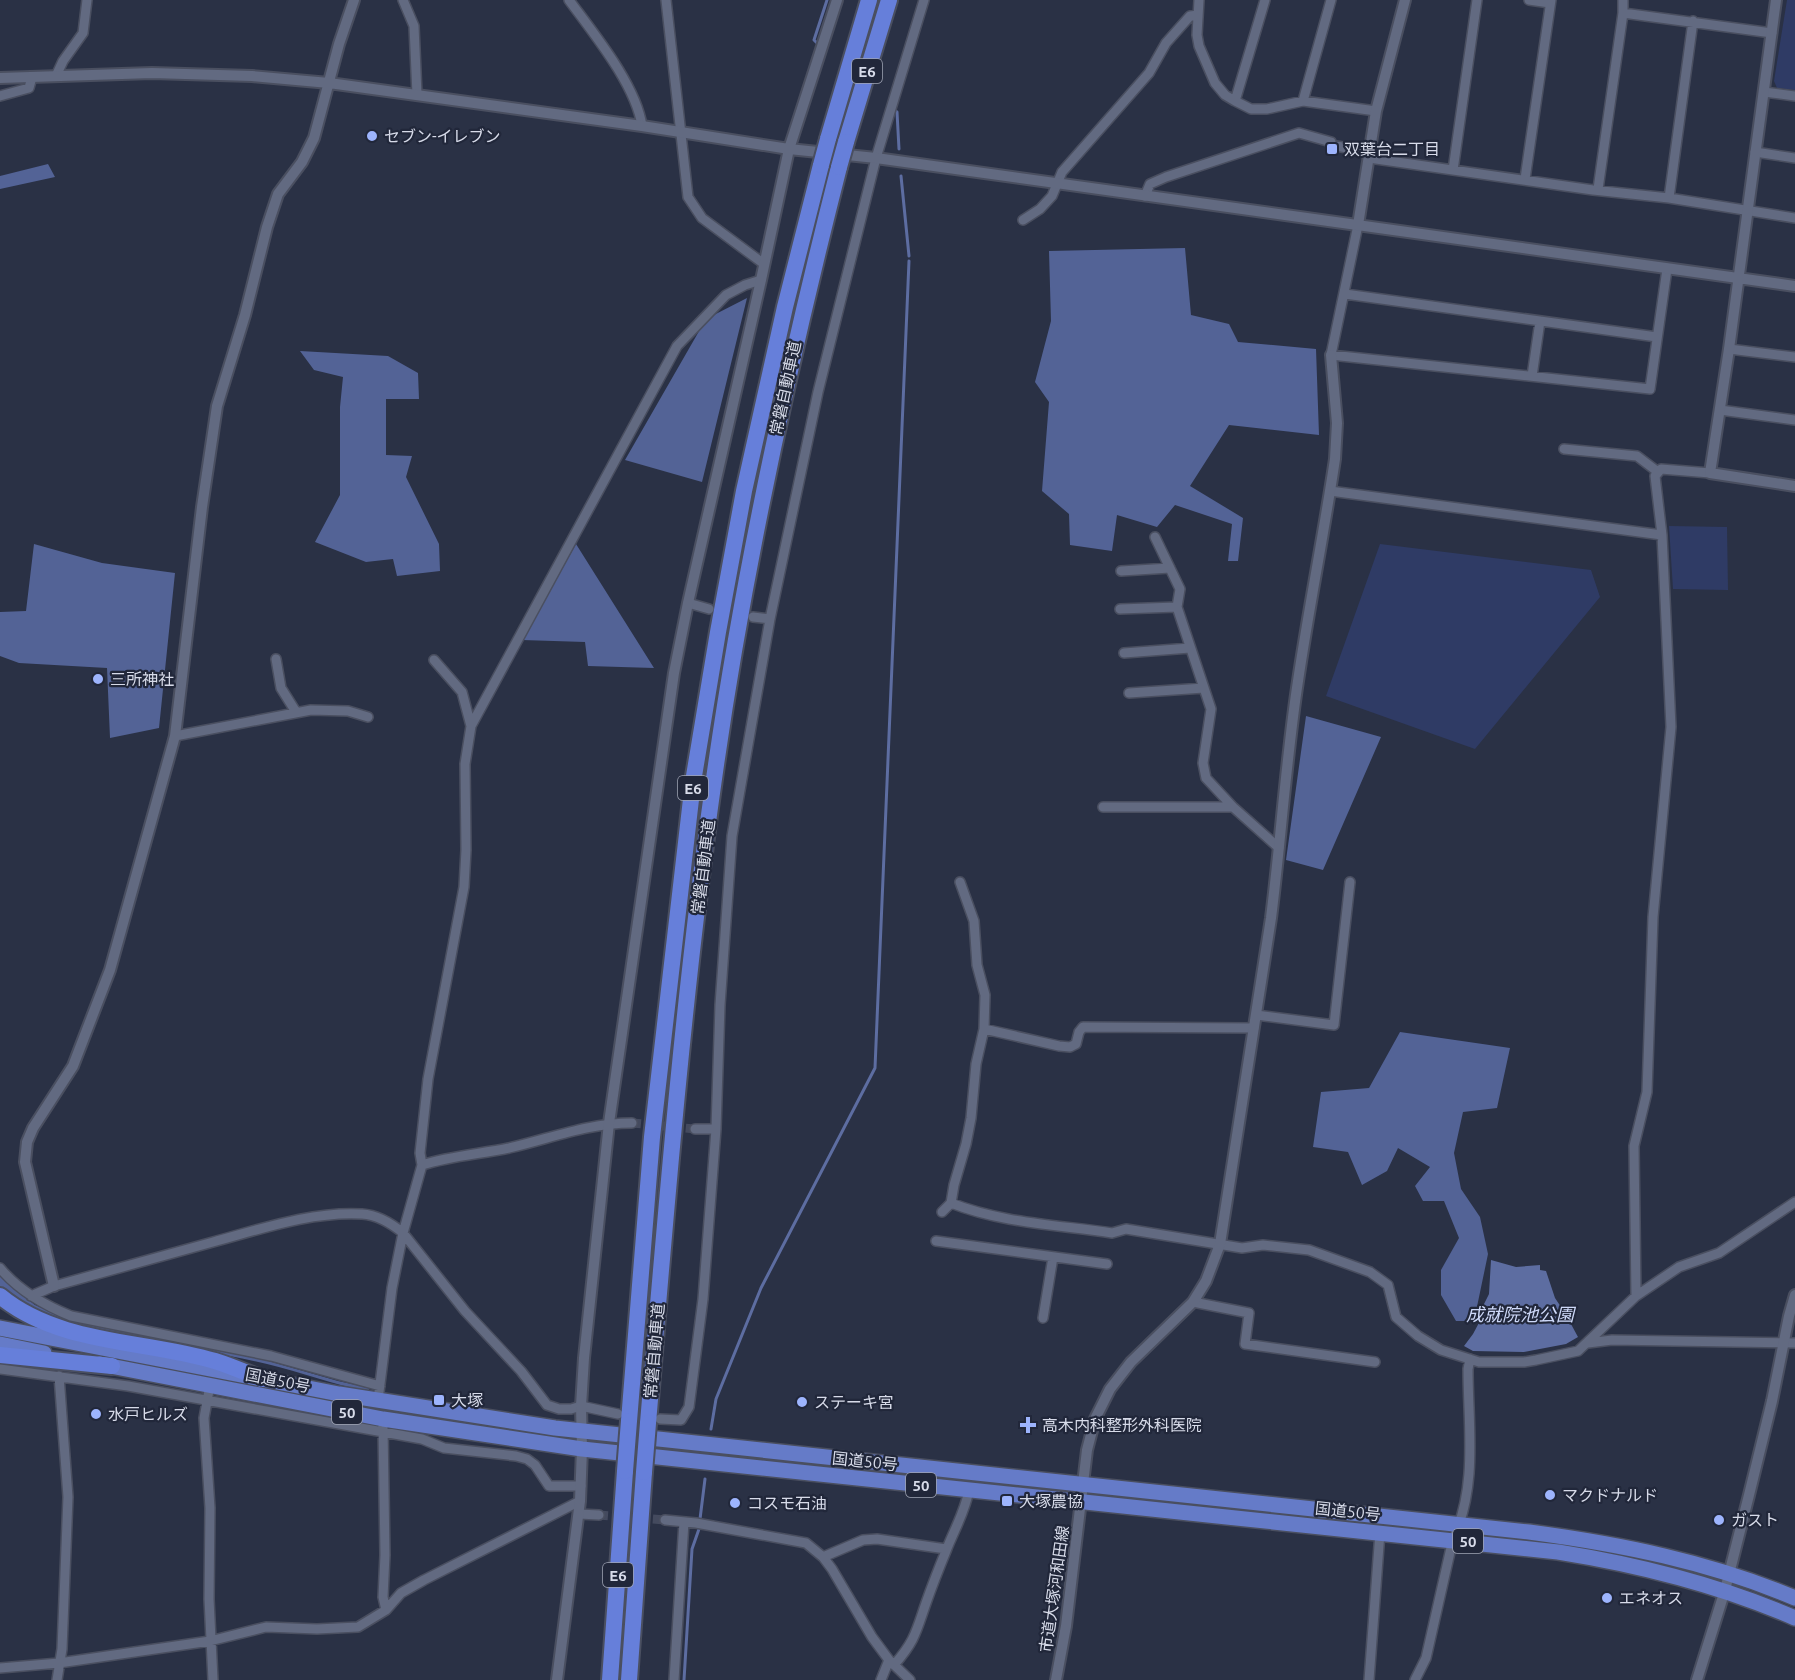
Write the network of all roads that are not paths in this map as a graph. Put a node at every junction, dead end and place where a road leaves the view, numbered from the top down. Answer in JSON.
{"nodes":[{"id":1,"x":87,"y":0,"type":"edge"},
{"id":2,"x":354,"y":0,"type":"edge"},
{"id":3,"x":403,"y":0,"type":"edge"},
{"id":4,"x":569,"y":0,"type":"edge"},
{"id":5,"x":666,"y":0,"type":"edge"},
{"id":6,"x":837,"y":0,"type":"edge"},
{"id":7,"x":869,"y":0,"type":"edge"},
{"id":8,"x":889,"y":0,"type":"edge"},
{"id":9,"x":924,"y":0,"type":"edge"},
{"id":10,"x":1199,"y":0,"type":"edge"},
{"id":11,"x":1265,"y":0,"type":"edge"},
{"id":12,"x":1331,"y":0,"type":"edge"},
{"id":13,"x":1405,"y":0,"type":"edge"},
{"id":14,"x":1477,"y":0,"type":"edge"},
{"id":15,"x":1529,"y":0,"type":"edge"},
{"id":16,"x":1623,"y":0,"type":"edge"},
{"id":17,"x":1776,"y":0,"type":"edge"},
{"id":18,"x":1550,"y":2,"type":"edge"},
{"id":19,"x":1623,"y":13,"type":"junction"},
{"id":20,"x":1198,"y":15,"type":"junction"},
{"id":21,"x":1693,"y":21,"type":"junction"},
{"id":22,"x":1772,"y":33,"type":"junction"},
{"id":23,"x":56,"y":76,"type":"junction"},
{"id":24,"x":32,"y":77,"type":"junction"},
{"id":25,"x":0,"y":78,"type":"edge"},
{"id":26,"x":329,"y":83,"type":"junction"},
{"id":27,"x":1764,"y":92,"type":"junction"},
{"id":28,"x":417,"y":95,"type":"junction"},
{"id":29,"x":0,"y":96,"type":"edge"},
{"id":30,"x":1795,"y":96,"type":"edge"},
{"id":31,"x":1235,"y":101,"type":"junction"},
{"id":32,"x":1303,"y":101,"type":"junction"},
{"id":33,"x":1376,"y":111,"type":"junction"},
{"id":34,"x":642,"y":126,"type":"junction"},
{"id":35,"x":681,"y":132,"type":"junction"},
{"id":36,"x":789,"y":149,"type":"junction"},
{"id":37,"x":1755,"y":152,"type":"junction"},
{"id":38,"x":1369,"y":155,"type":"junction"},
{"id":39,"x":876,"y":158,"type":"junction"},
{"id":40,"x":1795,"y":158,"type":"edge"},
{"id":41,"x":1453,"y":170,"type":"junction"},
{"id":42,"x":1525,"y":179,"type":"junction"},
{"id":43,"x":1058,"y":184,"type":"junction"},
{"id":44,"x":1598,"y":189,"type":"junction"},
{"id":45,"x":1145,"y":196,"type":"junction"},
{"id":46,"x":1669,"y":198,"type":"junction"},
{"id":47,"x":1747,"y":211,"type":"junction"},
{"id":48,"x":1795,"y":218,"type":"edge"},
{"id":49,"x":1023,"y":220,"type":"dead end"},
{"id":50,"x":1358,"y":225,"type":"junction"},
{"id":51,"x":764,"y":264,"type":"junction"},
{"id":52,"x":1667,"y":269,"type":"junction"},
{"id":53,"x":1738,"y":278,"type":"junction"},
{"id":54,"x":761,"y":280,"type":"junction"},
{"id":55,"x":1795,"y":286,"type":"edge"},
{"id":56,"x":1345,"y":294,"type":"junction"},
{"id":57,"x":1540,"y":321,"type":"junction"},
{"id":58,"x":1657,"y":337,"type":"junction"},
{"id":59,"x":1729,"y":349,"type":"junction"},
{"id":60,"x":1331,"y":356,"type":"junction"},
{"id":61,"x":1795,"y":357,"type":"edge"},
{"id":62,"x":1532,"y":376,"type":"junction"},
{"id":63,"x":1720,"y":410,"type":"junction"},
{"id":64,"x":1795,"y":420,"type":"edge"},
{"id":65,"x":1564,"y":449,"type":"dead end"},
{"id":66,"x":1658,"y":472,"type":"junction"},
{"id":67,"x":1710,"y":473,"type":"junction"},
{"id":68,"x":1795,"y":486,"type":"edge"},
{"id":69,"x":1330,"y":491,"type":"junction"},
{"id":70,"x":1662,"y":535,"type":"junction"},
{"id":71,"x":1155,"y":537,"type":"dead end"},
{"id":72,"x":1170,"y":568,"type":"junction"},
{"id":73,"x":1121,"y":571,"type":"dead end"},
{"id":74,"x":688,"y":603,"type":"junction"},
{"id":75,"x":1177,"y":607,"type":"junction"},
{"id":76,"x":709,"y":609,"type":"dead end"},
{"id":77,"x":1120,"y":609,"type":"dead end"},
{"id":78,"x":753,"y":617,"type":"dead end"},
{"id":79,"x":770,"y":619,"type":"junction"},
{"id":80,"x":1190,"y":648,"type":"junction"},
{"id":81,"x":1124,"y":653,"type":"dead end"},
{"id":82,"x":276,"y":659,"type":"dead end"},
{"id":83,"x":434,"y":660,"type":"dead end"},
{"id":84,"x":1204,"y":688,"type":"junction"},
{"id":85,"x":1129,"y":693,"type":"dead end"},
{"id":86,"x":296,"y":712,"type":"junction"},
{"id":87,"x":368,"y":717,"type":"dead end"},
{"id":88,"x":471,"y":726,"type":"junction"},
{"id":89,"x":175,"y":736,"type":"junction"},
{"id":90,"x":1103,"y":807,"type":"dead end"},
{"id":91,"x":1233,"y":807,"type":"junction"},
{"id":92,"x":1279,"y":848,"type":"junction"},
{"id":93,"x":960,"y":882,"type":"dead end"},
{"id":94,"x":1350,"y":882,"type":"dead end"},
{"id":95,"x":1256,"y":1015,"type":"junction"},
{"id":96,"x":1254,"y":1028,"type":"junction"},
{"id":97,"x":984,"y":1029,"type":"junction"},
{"id":98,"x":609,"y":1123,"type":"junction"},
{"id":99,"x":632,"y":1123,"type":"tunnel mouth"},
{"id":100,"x":695,"y":1129,"type":"tunnel mouth"},
{"id":101,"x":716,"y":1129,"type":"junction"},
{"id":102,"x":422,"y":1165,"type":"junction"},
{"id":103,"x":1795,"y":1202,"type":"edge"},
{"id":104,"x":951,"y":1203,"type":"junction"},
{"id":105,"x":942,"y":1212,"type":"dead end"},
{"id":106,"x":403,"y":1233,"type":"junction"},
{"id":107,"x":936,"y":1241,"type":"dead end"},
{"id":108,"x":1220,"y":1244,"type":"junction"},
{"id":109,"x":1053,"y":1257,"type":"junction"},
{"id":110,"x":1107,"y":1264,"type":"dead end"},
{"id":111,"x":0,"y":1268,"type":"edge"},
{"id":112,"x":54,"y":1286,"type":"junction"},
{"id":113,"x":1795,"y":1295,"type":"edge"},
{"id":114,"x":0,"y":1296,"type":"edge"},
{"id":115,"x":31,"y":1296,"type":"junction"},
{"id":116,"x":1636,"y":1296,"type":"junction"},
{"id":117,"x":1193,"y":1302,"type":"junction"},
{"id":118,"x":1043,"y":1318,"type":"dead end"},
{"id":119,"x":0,"y":1328,"type":"edge"},
{"id":120,"x":1588,"y":1343,"type":"junction"},
{"id":121,"x":1789,"y":1343,"type":"edge"},
{"id":122,"x":0,"y":1344,"type":"edge"},
{"id":123,"x":0,"y":1355,"type":"edge"},
{"id":124,"x":1470,"y":1359,"type":"junction"},
{"id":125,"x":1375,"y":1362,"type":"dead end"},
{"id":126,"x":112,"y":1366,"type":"junction"},
{"id":127,"x":0,"y":1369,"type":"edge"},
{"id":128,"x":59,"y":1377,"type":"junction"},
{"id":129,"x":262,"y":1379,"type":"junction"},
{"id":130,"x":209,"y":1393,"type":"junction"},
{"id":131,"x":379,"y":1393,"type":"junction"},
{"id":132,"x":581,"y":1406,"type":"junction"},
{"id":133,"x":623,"y":1418,"type":"junction"},
{"id":134,"x":654,"y":1421,"type":"junction"},
{"id":135,"x":383,"y":1425,"type":"junction"},
{"id":136,"x":582,"y":1431,"type":"junction"},
{"id":137,"x":582,"y":1449,"type":"junction"},
{"id":138,"x":1083,"y":1485,"type":"junction"},
{"id":139,"x":581,"y":1486,"type":"junction"},
{"id":140,"x":969,"y":1490,"type":"junction"},
{"id":141,"x":1081,"y":1501,"type":"junction"},
{"id":142,"x":580,"y":1502,"type":"junction"},
{"id":143,"x":579,"y":1514,"type":"junction"},
{"id":144,"x":599,"y":1515,"type":"tunnel mouth"},
{"id":145,"x":665,"y":1520,"type":"tunnel mouth"},
{"id":146,"x":684,"y":1522,"type":"junction"},
{"id":147,"x":1460,"y":1525,"type":"junction"},
{"id":148,"x":1380,"y":1532,"type":"junction"},
{"id":149,"x":1453,"y":1539,"type":"junction"},
{"id":150,"x":946,"y":1549,"type":"junction"},
{"id":151,"x":823,"y":1557,"type":"junction"},
{"id":152,"x":1729,"y":1573,"type":"junction"},
{"id":153,"x":1725,"y":1590,"type":"junction"},
{"id":154,"x":1795,"y":1598,"type":"edge"},
{"id":155,"x":386,"y":1610,"type":"junction"},
{"id":156,"x":1795,"y":1618,"type":"edge"},
{"id":157,"x":210,"y":1641,"type":"junction"},
{"id":158,"x":891,"y":1662,"type":"junction"},
{"id":159,"x":59,"y":1663,"type":"junction"},
{"id":160,"x":0,"y":1668,"type":"edge"},
{"id":161,"x":57,"y":1680,"type":"edge"},
{"id":162,"x":213,"y":1680,"type":"edge"},
{"id":163,"x":557,"y":1680,"type":"edge"},
{"id":164,"x":610,"y":1680,"type":"edge"},
{"id":165,"x":629,"y":1680,"type":"edge"},
{"id":166,"x":674,"y":1680,"type":"edge"},
{"id":167,"x":880,"y":1680,"type":"edge"},
{"id":168,"x":910,"y":1680,"type":"edge"},
{"id":169,"x":1056,"y":1680,"type":"edge"},
{"id":170,"x":1369,"y":1680,"type":"edge"},
{"id":171,"x":1415,"y":1680,"type":"edge"},
{"id":172,"x":1697,"y":1680,"type":"edge"}],
"edges":[{"from":1,"to":23,"type":"street"},
{"from":2,"to":26,"type":"street"},
{"from":3,"to":28,"type":"street"},
{"from":4,"to":34,"type":"street"},
{"from":5,"to":35,"type":"street"},
{"from":6,"to":36,"type":"street"},
{"from":7,"to":133,"type":"highway","name":"常磐自動車道","number":"E6","bridge":true},
{"from":8,"to":134,"type":"highway","name":"常磐自動車道","number":"E6","bridge":true},
{"from":9,"to":39,"type":"street"},
{"from":10,"to":20,"type":"street"},
{"from":11,"to":31,"type":"street"},
{"from":12,"to":32,"type":"street"},
{"from":13,"to":33,"type":"street"},
{"from":14,"to":41,"type":"street"},
{"from":15,"to":18,"type":"street"},
{"from":16,"to":19,"type":"street"},
{"from":17,"to":22,"type":"street"},
{"from":18,"to":42,"type":"street"},
{"from":19,"to":21,"type":"street"},
{"from":19,"to":44,"type":"street"},
{"from":20,"to":31,"type":"street"},
{"from":20,"to":43,"type":"street"},
{"from":21,"to":22,"type":"street"},
{"from":21,"to":46,"type":"street"},
{"from":22,"to":27,"type":"street"},
{"from":23,"to":24,"type":"street"},
{"from":23,"to":26,"type":"street"},
{"from":24,"to":25,"type":"street"},
{"from":24,"to":29,"type":"street"},
{"from":26,"to":28,"type":"street"},
{"from":26,"to":89,"type":"street"},
{"from":27,"to":30,"type":"street"},
{"from":27,"to":37,"type":"street"},
{"from":28,"to":34,"type":"street"},
{"from":31,"to":32,"type":"street"},
{"from":32,"to":33,"type":"street"},
{"from":33,"to":38,"type":"street"},
{"from":34,"to":35,"type":"street"},
{"from":35,"to":36,"type":"street"},
{"from":35,"to":51,"type":"street"},
{"from":36,"to":39,"type":"street"},
{"from":36,"to":51,"type":"street"},
{"from":37,"to":40,"type":"street"},
{"from":37,"to":47,"type":"street"},
{"from":38,"to":41,"type":"street"},
{"from":38,"to":45,"type":"street"},
{"from":38,"to":50,"type":"street"},
{"from":39,"to":43,"type":"street"},
{"from":39,"to":79,"type":"street"},
{"from":41,"to":42,"type":"street"},
{"from":42,"to":44,"type":"street"},
{"from":43,"to":45,"type":"street"},
{"from":43,"to":49,"type":"street"},
{"from":44,"to":46,"type":"street"},
{"from":45,"to":50,"type":"street"},
{"from":46,"to":47,"type":"street"},
{"from":47,"to":48,"type":"street"},
{"from":47,"to":53,"type":"street"},
{"from":50,"to":52,"type":"street"},
{"from":50,"to":56,"type":"street"},
{"from":51,"to":54,"type":"street"},
{"from":52,"to":53,"type":"street"},
{"from":52,"to":58,"type":"street"},
{"from":53,"to":55,"type":"street"},
{"from":53,"to":59,"type":"street"},
{"from":54,"to":74,"type":"street"},
{"from":54,"to":88,"type":"street"},
{"from":56,"to":57,"type":"street"},
{"from":56,"to":60,"type":"street"},
{"from":57,"to":58,"type":"street"},
{"from":57,"to":62,"type":"street"},
{"from":58,"to":62,"type":"street"},
{"from":59,"to":61,"type":"street"},
{"from":59,"to":63,"type":"street"},
{"from":60,"to":62,"type":"street"},
{"from":60,"to":69,"type":"street","name":"市道大塚河和田線"},
{"from":63,"to":64,"type":"street"},
{"from":63,"to":67,"type":"street"},
{"from":65,"to":66,"type":"street"},
{"from":66,"to":67,"type":"street"},
{"from":66,"to":70,"type":"street"},
{"from":67,"to":68,"type":"street"},
{"from":69,"to":70,"type":"street"},
{"from":69,"to":92,"type":"street","name":"市道大塚河和田線"},
{"from":70,"to":116,"type":"street"},
{"from":71,"to":72,"type":"street"},
{"from":72,"to":73,"type":"street"},
{"from":72,"to":75,"type":"street"},
{"from":74,"to":76,"type":"street"},
{"from":74,"to":98,"type":"street"},
{"from":75,"to":77,"type":"street"},
{"from":75,"to":80,"type":"street"},
{"from":78,"to":79,"type":"street"},
{"from":79,"to":101,"type":"street"},
{"from":80,"to":81,"type":"street"},
{"from":80,"to":84,"type":"street"},
{"from":82,"to":86,"type":"street"},
{"from":83,"to":88,"type":"street"},
{"from":84,"to":85,"type":"street"},
{"from":84,"to":91,"type":"street"},
{"from":86,"to":87,"type":"street"},
{"from":86,"to":89,"type":"street"},
{"from":88,"to":102,"type":"street"},
{"from":89,"to":112,"type":"street"},
{"from":90,"to":91,"type":"street"},
{"from":91,"to":92,"type":"street"},
{"from":92,"to":95,"type":"street","name":"市道大塚河和田線"},
{"from":93,"to":97,"type":"street"},
{"from":94,"to":95,"type":"street"},
{"from":95,"to":96,"type":"street","name":"市道大塚河和田線"},
{"from":96,"to":97,"type":"street"},
{"from":96,"to":108,"type":"street","name":"市道大塚河和田線"},
{"from":97,"to":104,"type":"street"},
{"from":98,"to":99,"type":"street"},
{"from":98,"to":102,"type":"street"},
{"from":98,"to":132,"type":"street"},
{"from":100,"to":101,"type":"street"},
{"from":101,"to":134,"type":"street"},
{"from":102,"to":106,"type":"street"},
{"from":103,"to":116,"type":"street"},
{"from":104,"to":105,"type":"street"},
{"from":104,"to":108,"type":"street"},
{"from":106,"to":112,"type":"street"},
{"from":106,"to":131,"type":"street"},
{"from":106,"to":132,"type":"street"},
{"from":107,"to":109,"type":"street"},
{"from":108,"to":117,"type":"street","name":"市道大塚河和田線"},
{"from":108,"to":124,"type":"street"},
{"from":109,"to":110,"type":"street"},
{"from":109,"to":118,"type":"street"},
{"from":111,"to":115,"type":"street"},
{"from":112,"to":115,"type":"street"},
{"from":113,"to":121,"type":"street"},
{"from":114,"to":129,"type":"highway"},
{"from":115,"to":131,"type":"street"},
{"from":116,"to":120,"type":"street"},
{"from":117,"to":125,"type":"street"},
{"from":117,"to":138,"type":"street","name":"市道大塚河和田線"},
{"from":119,"to":129,"type":"highway","name":"国道50号","number":"50"},
{"from":120,"to":121,"type":"street"},
{"from":120,"to":124,"type":"street"},
{"from":121,"to":152,"type":"street"},
{"from":122,"to":126,"type":"highway","name":"国道50号","number":"50"},
{"from":123,"to":126,"type":"highway"},
{"from":124,"to":147,"type":"street"},
{"from":126,"to":130,"type":"highway","name":"国道50号","number":"50"},
{"from":127,"to":128,"type":"street"},
{"from":128,"to":130,"type":"street"},
{"from":128,"to":159,"type":"street"},
{"from":129,"to":131,"type":"highway","name":"国道50号","number":"50"},
{"from":130,"to":135,"type":"highway","name":"国道50号","number":"50"},
{"from":130,"to":157,"type":"street"},
{"from":131,"to":136,"type":"highway","name":"国道50号","number":"50"},
{"from":132,"to":133,"type":"street"},
{"from":132,"to":136,"type":"street"},
{"from":133,"to":164,"type":"highway","name":"常磐自動車道","number":"E6","bridge":true},
{"from":134,"to":165,"type":"highway","name":"常磐自動車道","number":"E6","bridge":true},
{"from":135,"to":137,"type":"highway","name":"国道50号","number":"50"},
{"from":135,"to":139,"type":"street"},
{"from":135,"to":155,"type":"street"},
{"from":136,"to":137,"type":"street"},
{"from":136,"to":138,"type":"highway","name":"国道50号","number":"50"},
{"from":137,"to":139,"type":"street"},
{"from":137,"to":140,"type":"highway","name":"国道50号","number":"50"},
{"from":138,"to":141,"type":"street","name":"市道大塚河和田線"},
{"from":138,"to":147,"type":"highway","name":"国道50号","number":"50"},
{"from":139,"to":142,"type":"street"},
{"from":140,"to":141,"type":"highway","name":"国道50号","number":"50"},
{"from":140,"to":150,"type":"street"},
{"from":141,"to":148,"type":"highway","name":"国道50号","number":"50"},
{"from":141,"to":169,"type":"street","name":"市道大塚河和田線"},
{"from":142,"to":143,"type":"street"},
{"from":142,"to":155,"type":"street"},
{"from":143,"to":144,"type":"street"},
{"from":143,"to":163,"type":"street"},
{"from":145,"to":146,"type":"street"},
{"from":146,"to":151,"type":"street"},
{"from":146,"to":166,"type":"street"},
{"from":147,"to":149,"type":"street"},
{"from":147,"to":152,"type":"highway","name":"国道50号","number":"50"},
{"from":148,"to":149,"type":"highway","name":"国道50号","number":"50"},
{"from":148,"to":170,"type":"street"},
{"from":149,"to":153,"type":"highway","name":"国道50号","number":"50"},
{"from":149,"to":171,"type":"street"},
{"from":150,"to":151,"type":"street"},
{"from":150,"to":158,"type":"street"},
{"from":151,"to":158,"type":"street"},
{"from":152,"to":153,"type":"street"},
{"from":152,"to":154,"type":"highway","name":"国道50号","number":"50"},
{"from":153,"to":156,"type":"highway","name":"国道50号","number":"50"},
{"from":153,"to":172,"type":"street"},
{"from":155,"to":157,"type":"street"},
{"from":157,"to":159,"type":"street"},
{"from":157,"to":162,"type":"street"},
{"from":158,"to":167,"type":"street"},
{"from":158,"to":168,"type":"street"},
{"from":159,"to":160,"type":"street"},
{"from":159,"to":161,"type":"street"}]}
